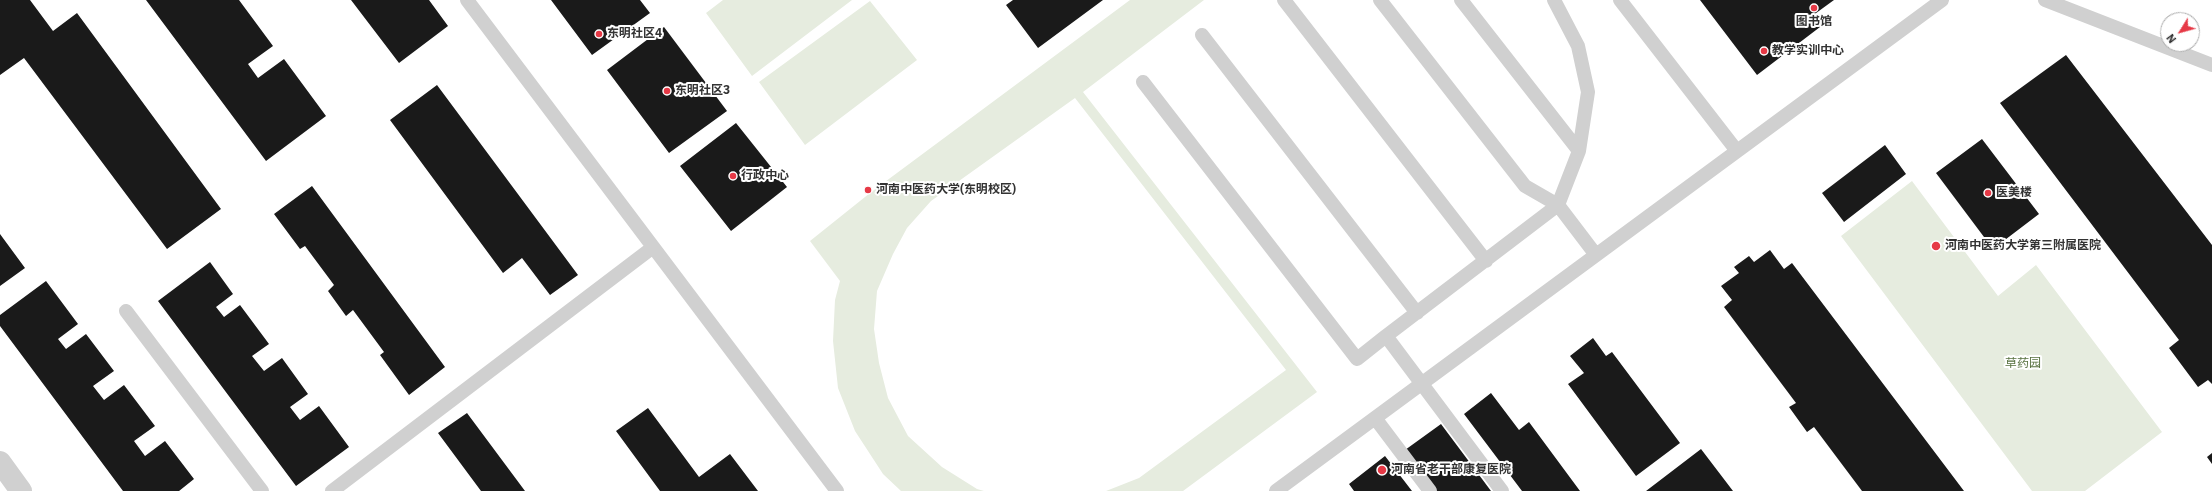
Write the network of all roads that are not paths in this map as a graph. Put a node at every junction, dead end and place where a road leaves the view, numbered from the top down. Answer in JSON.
{"nodes":[{"id":1,"x":467,"y":0,"type":"edge"},
{"id":2,"x":1284,"y":0,"type":"edge"},
{"id":3,"x":1380,"y":0,"type":"edge"},
{"id":4,"x":1461,"y":0,"type":"edge"},
{"id":5,"x":1554,"y":0,"type":"edge"},
{"id":6,"x":1620,"y":0,"type":"edge"},
{"id":7,"x":1942,"y":0,"type":"edge"},
{"id":8,"x":2045,"y":0,"type":"edge"},
{"id":9,"x":1202,"y":35,"type":"dead end"},
{"id":10,"x":2212,"y":64,"type":"edge"},
{"id":11,"x":1143,"y":82,"type":"dead end"},
{"id":12,"x":1579,"y":151,"type":"junction"},
{"id":13,"x":1737,"y":151,"type":"junction"},
{"id":14,"x":1558,"y":206,"type":"junction"},
{"id":15,"x":652,"y":248,"type":"junction"},
{"id":16,"x":1596,"y":255,"type":"junction"},
{"id":17,"x":1486,"y":261,"type":"junction"},
{"id":18,"x":126,"y":311,"type":"dead end"},
{"id":19,"x":1417,"y":313,"type":"junction"},
{"id":20,"x":1386,"y":336,"type":"junction"},
{"id":21,"x":1421,"y":384,"type":"junction"},
{"id":22,"x":1375,"y":418,"type":"junction"},
{"id":23,"x":0,"y":462,"type":"edge"},
{"id":24,"x":21,"y":491,"type":"edge"},
{"id":25,"x":262,"y":491,"type":"edge"},
{"id":26,"x":332,"y":491,"type":"edge"},
{"id":27,"x":837,"y":491,"type":"edge"},
{"id":28,"x":1276,"y":491,"type":"edge"},
{"id":29,"x":1430,"y":491,"type":"edge"},
{"id":30,"x":1502,"y":491,"type":"edge"}],
"edges":[{"from":1,"to":15,"type":"lane"},
{"from":2,"to":17,"type":"lane"},
{"from":3,"to":14,"type":"lane"},
{"from":4,"to":12,"type":"lane"},
{"from":5,"to":12,"type":"lane"},
{"from":6,"to":13,"type":"lane"},
{"from":7,"to":13,"type":"lane"},
{"from":8,"to":10,"type":"lane"},
{"from":9,"to":19,"type":"lane"},
{"from":11,"to":20,"type":"lane"},
{"from":12,"to":14,"type":"lane"},
{"from":13,"to":16,"type":"lane"},
{"from":14,"to":16,"type":"lane"},
{"from":14,"to":17,"type":"lane"},
{"from":15,"to":26,"type":"lane"},
{"from":15,"to":27,"type":"lane"},
{"from":16,"to":21,"type":"lane"},
{"from":17,"to":19,"type":"lane"},
{"from":18,"to":25,"type":"lane"},
{"from":19,"to":20,"type":"lane"},
{"from":20,"to":21,"type":"lane"},
{"from":21,"to":22,"type":"lane"},
{"from":21,"to":30,"type":"lane"},
{"from":22,"to":28,"type":"lane"},
{"from":22,"to":29,"type":"lane"},
{"from":23,"to":24,"type":"street"}]}
